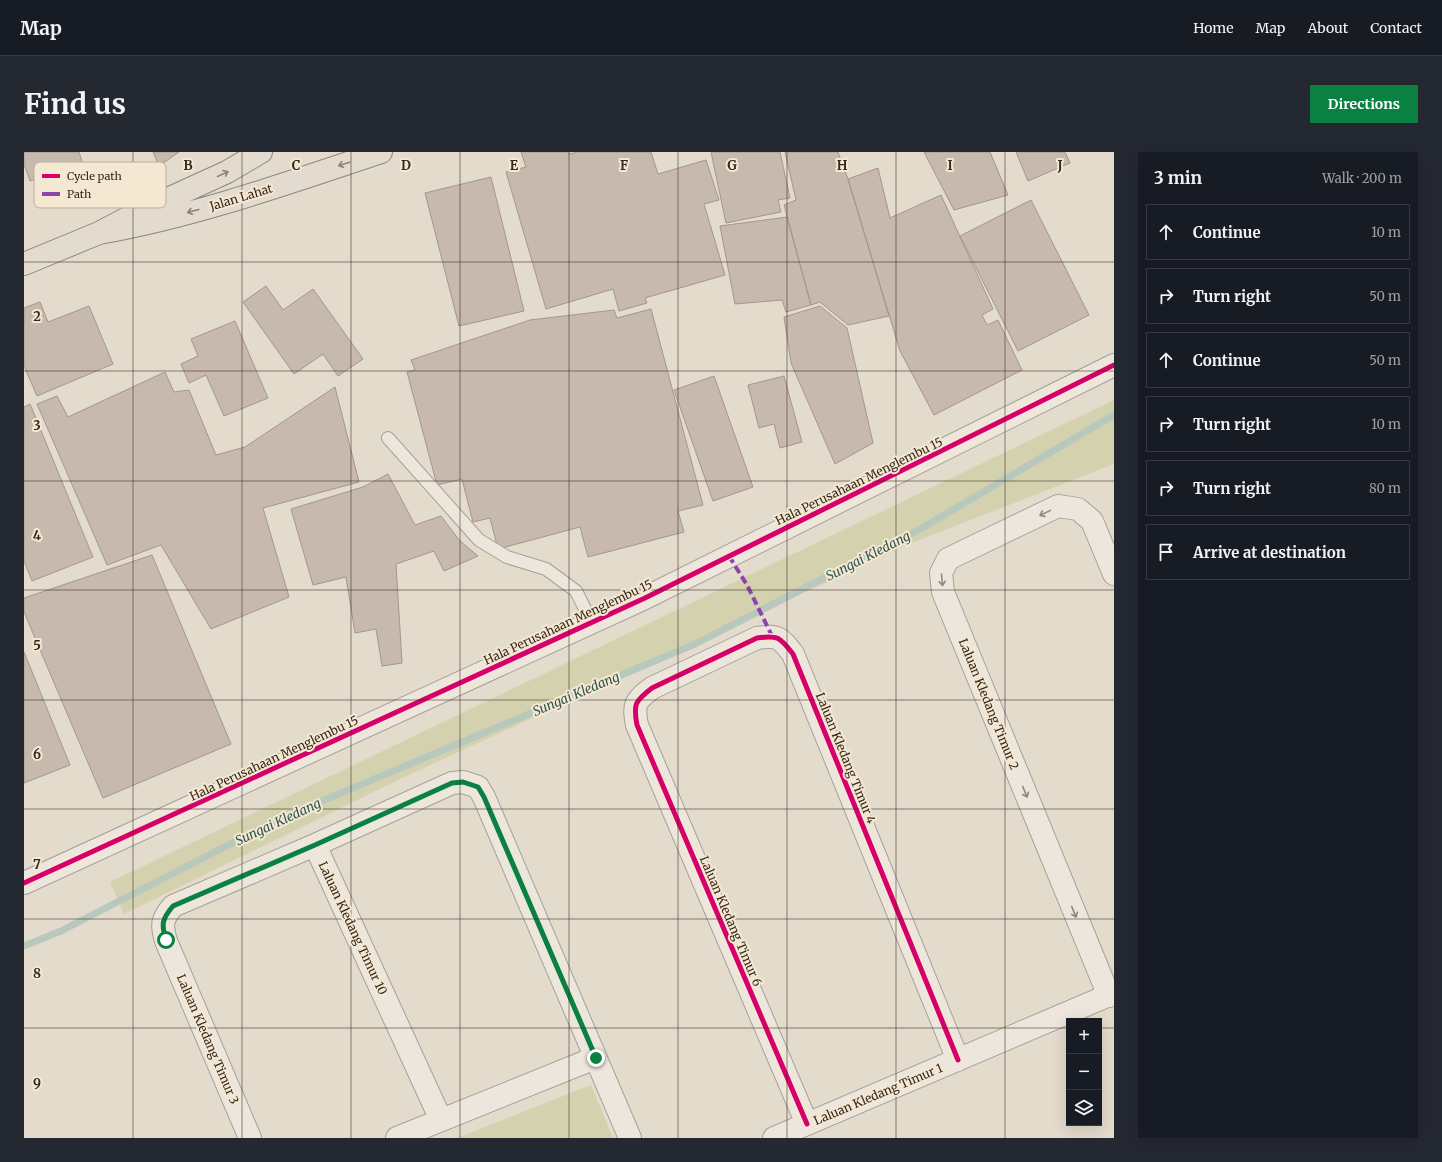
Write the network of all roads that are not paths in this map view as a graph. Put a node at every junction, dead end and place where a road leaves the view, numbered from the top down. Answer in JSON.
{"nodes":[{"id":1,"x":261,"y":152,"type":"edge"},
{"id":2,"x":381,"y":152,"type":"edge"},
{"id":3,"x":166,"y":200,"type":"edge"},
{"id":4,"x":148,"y":208,"type":"edge"},
{"id":5,"x":99,"y":233,"type":"junction"},
{"id":6,"x":24,"y":264,"type":"edge"},
{"id":7,"x":1114,"y":365,"type":"edge"},
{"id":8,"x":388,"y":438,"type":"dead end"},
{"id":9,"x":1114,"y":574,"type":"edge"},
{"id":10,"x":592,"y":622,"type":"junction"},
{"id":11,"x":637,"y":725,"type":"joint"},
{"id":12,"x":315,"y":845,"type":"junction"},
{"id":13,"x":24,"y":883,"type":"edge"},
{"id":14,"x":1111,"y":995,"type":"edge"},
{"id":15,"x":596,"y":1058,"type":"junction"},
{"id":16,"x":958,"y":1060,"type":"junction"},
{"id":17,"x":441,"y":1120,"type":"junction"},
{"id":18,"x":806,"y":1124,"type":"junction"},
{"id":19,"x":250,"y":1138,"type":"edge"},
{"id":20,"x":397,"y":1138,"type":"edge"},
{"id":21,"x":630,"y":1138,"type":"edge"},
{"id":22,"x":774,"y":1138,"type":"edge"}],
"edges":[{"from":3,"to":1,"type":"main road","name":"Jalan Lahat","one_way":true},
{"from":2,"to":5,"type":"main road","name":"Jalan Lahat","one_way":true},
{"from":5,"to":4,"type":"main road","name":"Jalan Lahat","one_way":true},
{"from":5,"to":6,"type":"main road","name":"Jalan Lahat"},
{"from":7,"to":10,"type":"street","name":"Hala Perusahaan Menglembu 15"},
{"from":8,"to":10,"type":"lane"},
{"from":9,"to":14,"type":"street","name":"Laluan Kledang Timur 2","one_way":true},
{"from":10,"to":13,"type":"street","name":"Hala Perusahaan Menglembu 15"},
{"from":11,"to":16,"type":"street","name":"Laluan Kledang Timur 4"},
{"from":11,"to":18,"type":"street","name":"Laluan Kledang Timur 6"},
{"from":12,"to":15,"type":"street"},
{"from":12,"to":17,"type":"street","name":"Laluan Kledang Timur 10"},
{"from":12,"to":19,"type":"street","name":"Laluan Kledang Timur 3"},
{"from":14,"to":16,"type":"street","name":"Laluan Kledang Timur 1"},
{"from":15,"to":17,"type":"street"},
{"from":15,"to":21,"type":"street"},
{"from":16,"to":18,"type":"street","name":"Laluan Kledang Timur 1"},
{"from":17,"to":20,"type":"street"},
{"from":18,"to":22,"type":"street","name":"Laluan Kledang Timur 1"}]}
